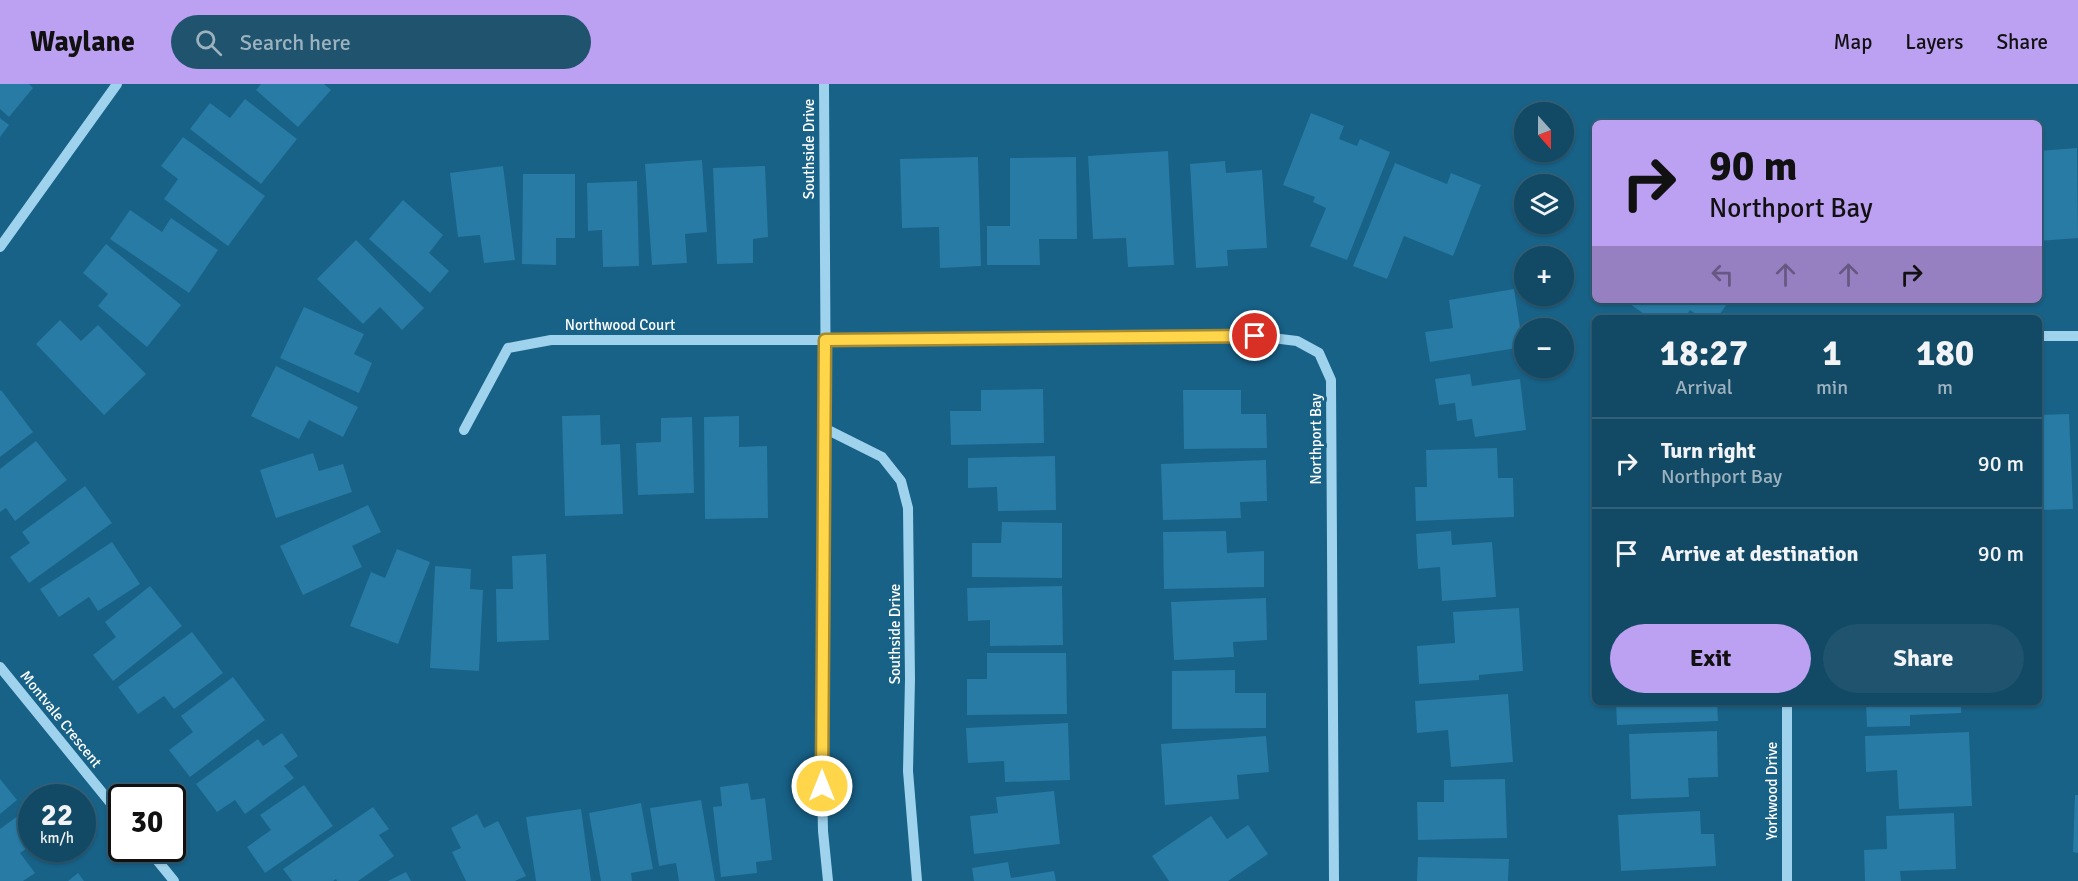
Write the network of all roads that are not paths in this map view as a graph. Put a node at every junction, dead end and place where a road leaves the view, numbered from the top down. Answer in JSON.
{"nodes":[{"id":1,"x":117,"y":84,"type":"edge"},
{"id":2,"x":824,"y":84,"type":"edge"},
{"id":3,"x":0,"y":247,"type":"edge"},
{"id":4,"x":2042,"y":336,"type":"edge"},
{"id":5,"x":2078,"y":336,"type":"edge"},
{"id":6,"x":825,"y":340,"type":"junction"},
{"id":7,"x":826,"y":429,"type":"junction"},
{"id":8,"x":464,"y":430,"type":"dead end"},
{"id":9,"x":0,"y":668,"type":"edge"},
{"id":10,"x":1787,"y":705,"type":"edge"},
{"id":11,"x":108,"y":800,"type":"edge"},
{"id":12,"x":159,"y":862,"type":"edge"},
{"id":13,"x":174,"y":881,"type":"edge"},
{"id":14,"x":828,"y":881,"type":"edge"},
{"id":15,"x":917,"y":881,"type":"edge"},
{"id":16,"x":1334,"y":881,"type":"edge"},
{"id":17,"x":1787,"y":881,"type":"edge"}],
"edges":[{"from":1,"to":3,"type":"street"},
{"from":2,"to":6,"type":"street","name":"Southside Drive"},
{"from":4,"to":5,"type":"street"},
{"from":6,"to":7,"type":"street","name":"Southside Drive"},
{"from":6,"to":8,"type":"street","name":"Northwood Court"},
{"from":6,"to":16,"type":"street","name":"Northport Bay"},
{"from":7,"to":14,"type":"street","name":"Southside Drive"},
{"from":7,"to":15,"type":"street","name":"Southside Drive"},
{"from":9,"to":11,"type":"street","name":"Montvale Crescent"},
{"from":10,"to":17,"type":"street","name":"Yorkwood Drive"},
{"from":12,"to":13,"type":"street"}]}
